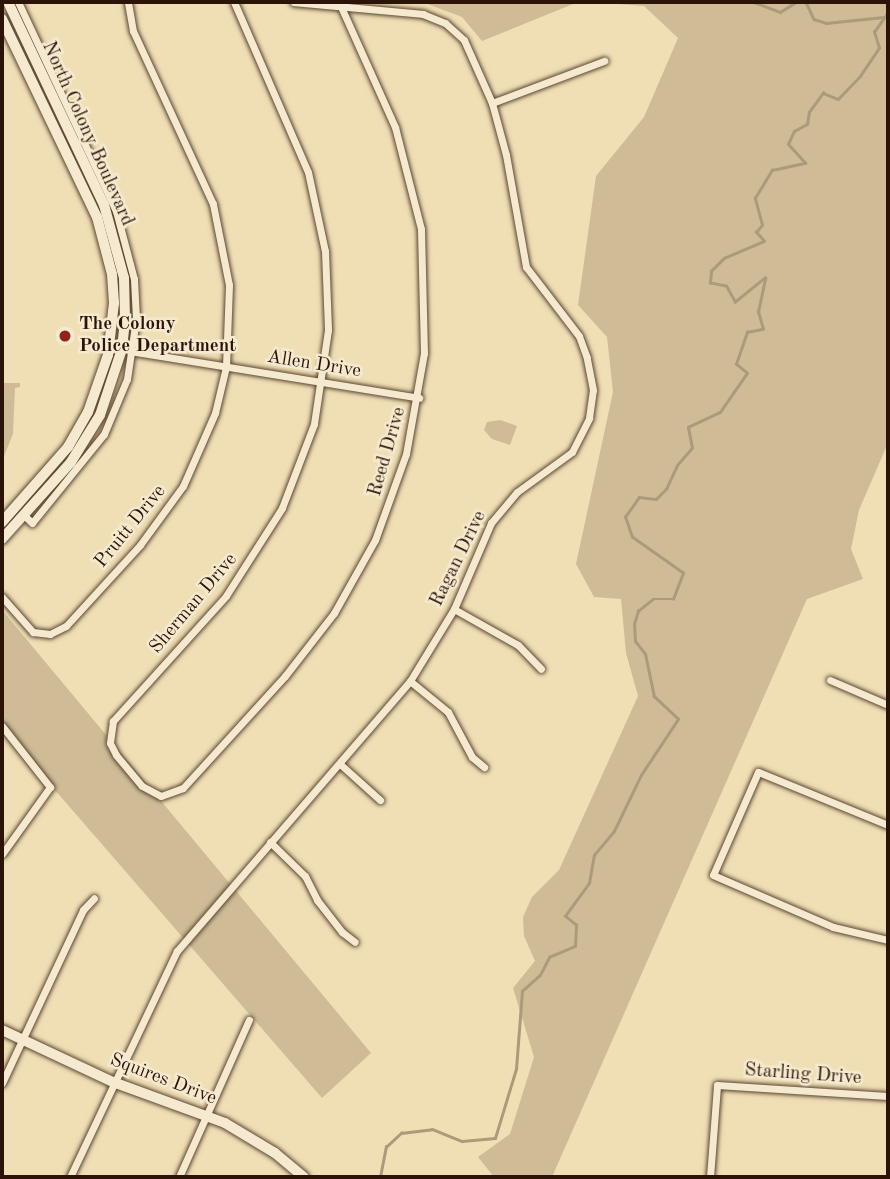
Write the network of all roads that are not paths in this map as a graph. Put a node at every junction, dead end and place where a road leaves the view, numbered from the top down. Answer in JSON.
{"nodes":[{"id":1,"x":8,"y":2,"type":"edge"},
{"id":2,"x":18,"y":2,"type":"edge"},
{"id":3,"x":128,"y":2,"type":"edge"},
{"id":4,"x":234,"y":2,"type":"edge"},
{"id":5,"x":294,"y":2,"type":"edge"},
{"id":6,"x":341,"y":7,"type":"junction"},
{"id":7,"x":2,"y":19,"type":"edge"},
{"id":8,"x":604,"y":61,"type":"dead end"},
{"id":9,"x":492,"y":103,"type":"junction"},
{"id":10,"x":110,"y":346,"type":"junction"},
{"id":11,"x":121,"y":349,"type":"junction"},
{"id":12,"x":133,"y":351,"type":"junction"},
{"id":13,"x":226,"y":367,"type":"junction"},
{"id":14,"x":322,"y":382,"type":"junction"},
{"id":15,"x":419,"y":398,"type":"junction"},
{"id":16,"x":23,"y":515,"type":"junction"},
{"id":17,"x":2,"y":522,"type":"edge"},
{"id":18,"x":2,"y":539,"type":"edge"},
{"id":19,"x":2,"y":597,"type":"edge"},
{"id":20,"x":454,"y":609,"type":"junction"},
{"id":21,"x":541,"y":669,"type":"dead end"},
{"id":22,"x":830,"y":680,"type":"dead end"},
{"id":23,"x":410,"y":681,"type":"junction"},
{"id":24,"x":888,"y":705,"type":"edge"},
{"id":25,"x":2,"y":726,"type":"edge"},
{"id":26,"x":340,"y":764,"type":"junction"},
{"id":27,"x":484,"y":767,"type":"dead end"},
{"id":28,"x":130,"y":773,"type":"joint"},
{"id":29,"x":380,"y":800,"type":"dead end"},
{"id":30,"x":888,"y":825,"type":"edge"},
{"id":31,"x":270,"y":842,"type":"junction"},
{"id":32,"x":2,"y":854,"type":"edge"},
{"id":33,"x":94,"y":898,"type":"dead end"},
{"id":34,"x":888,"y":940,"type":"edge"},
{"id":35,"x":355,"y":942,"type":"dead end"},
{"id":36,"x":249,"y":1020,"type":"dead end"},
{"id":37,"x":2,"y":1030,"type":"edge"},
{"id":38,"x":23,"y":1040,"type":"junction"},
{"id":39,"x":113,"y":1082,"type":"junction"},
{"id":40,"x":2,"y":1083,"type":"edge"},
{"id":41,"x":888,"y":1096,"type":"edge"},
{"id":42,"x":208,"y":1115,"type":"junction"},
{"id":43,"x":293,"y":1167,"type":"junction"},
{"id":44,"x":70,"y":1177,"type":"edge"},
{"id":45,"x":179,"y":1177,"type":"edge"},
{"id":46,"x":288,"y":1177,"type":"edge"},
{"id":47,"x":304,"y":1177,"type":"edge"},
{"id":48,"x":710,"y":1177,"type":"edge"}],
"edges":[{"from":1,"to":11,"type":"main road","name":"North Colony Boulevard"},
{"from":2,"to":12,"type":"street"},
{"from":3,"to":13,"type":"street","name":"Pruitt Drive"},
{"from":4,"to":14,"type":"street","name":"Sherman Drive"},
{"from":5,"to":6,"type":"street","name":"Ragan Drive"},
{"from":6,"to":9,"type":"street","name":"Ragan Drive"},
{"from":6,"to":15,"type":"street","name":"Reed Drive"},
{"from":7,"to":10,"type":"main road","name":"North Colony Boulevard"},
{"from":8,"to":9,"type":"street"},
{"from":9,"to":20,"type":"street","name":"Ragan Drive"},
{"from":10,"to":11,"type":"main road"},
{"from":10,"to":17,"type":"main road","name":"North Colony Boulevard"},
{"from":11,"to":12,"type":"street","name":"Allen Drive"},
{"from":11,"to":16,"type":"main road","name":"North Colony Boulevard"},
{"from":12,"to":13,"type":"street","name":"Allen Drive"},
{"from":12,"to":16,"type":"street"},
{"from":13,"to":14,"type":"street","name":"Allen Drive"},
{"from":13,"to":19,"type":"street","name":"Pruitt Drive"},
{"from":14,"to":15,"type":"street","name":"Allen Drive"},
{"from":14,"to":28,"type":"street","name":"Sherman Drive"},
{"from":15,"to":28,"type":"street","name":"Reed Drive"},
{"from":16,"to":18,"type":"main road","name":"North Colony Boulevard"},
{"from":20,"to":21,"type":"street"},
{"from":20,"to":23,"type":"street","name":"Ragan Drive"},
{"from":22,"to":24,"type":"street"},
{"from":23,"to":26,"type":"street","name":"Ragan Drive"},
{"from":23,"to":27,"type":"street"},
{"from":25,"to":32,"type":"street"},
{"from":26,"to":29,"type":"street"},
{"from":26,"to":31,"type":"street","name":"Ragan Drive"},
{"from":30,"to":34,"type":"street"},
{"from":31,"to":35,"type":"street"},
{"from":31,"to":39,"type":"street","name":"Ragan Drive"},
{"from":33,"to":38,"type":"street"},
{"from":36,"to":42,"type":"street"},
{"from":37,"to":38,"type":"main road","name":"Squires Drive"},
{"from":38,"to":39,"type":"main road","name":"Squires Drive"},
{"from":38,"to":40,"type":"street"},
{"from":39,"to":42,"type":"main road","name":"Squires Drive"},
{"from":39,"to":44,"type":"street","name":"Ragan Drive"},
{"from":41,"to":48,"type":"street","name":"Starling Drive"},
{"from":42,"to":43,"type":"main road","name":"Squires Drive"},
{"from":42,"to":45,"type":"street"},
{"from":43,"to":46,"type":"street"},
{"from":43,"to":47,"type":"main road","name":"Squires Drive"}]}
